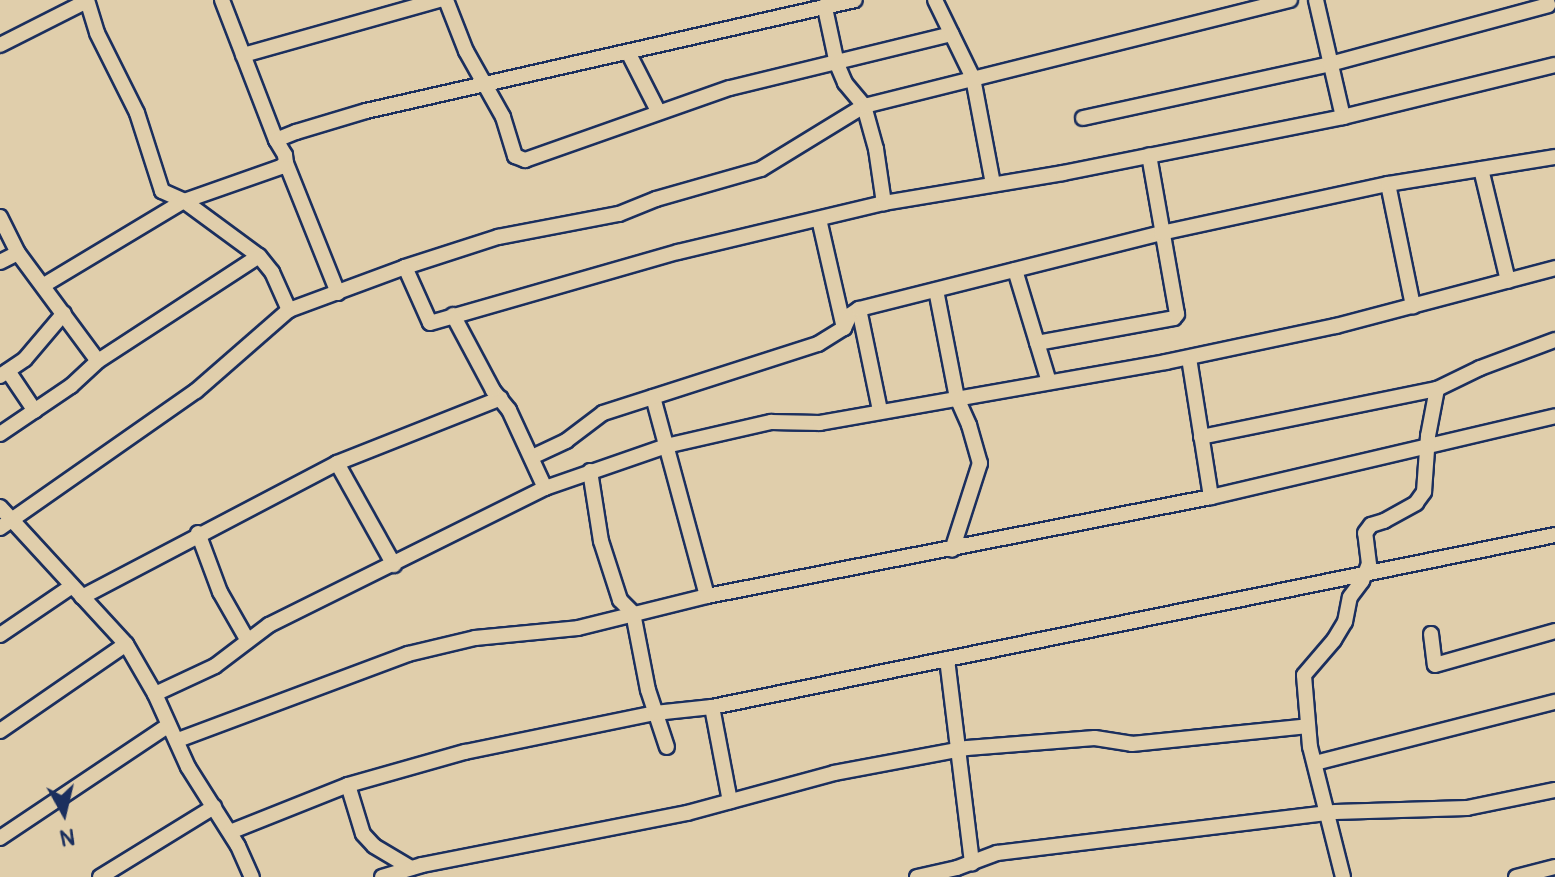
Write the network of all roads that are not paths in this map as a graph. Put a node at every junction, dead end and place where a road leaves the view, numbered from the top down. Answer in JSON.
{"nodes":[{"id":1,"x":87,"y":0,"type":"edge"},
{"id":2,"x":222,"y":0,"type":"edge"},
{"id":3,"x":439,"y":0,"type":"edge"},
{"id":4,"x":446,"y":0,"type":"edge"},
{"id":5,"x":855,"y":0,"type":"edge"},
{"id":6,"x":935,"y":0,"type":"edge"},
{"id":7,"x":1290,"y":0,"type":"edge"},
{"id":8,"x":1316,"y":0,"type":"edge"},
{"id":9,"x":1547,"y":0,"type":"edge"},
{"id":10,"x":827,"y":4,"type":"edge"},
{"id":11,"x":952,"y":34,"type":"junction"},
{"id":12,"x":0,"y":45,"type":"edge"},
{"id":13,"x":629,"y":54,"type":"junction"},
{"id":14,"x":243,"y":55,"type":"junction"},
{"id":15,"x":837,"y":64,"type":"junction"},
{"id":16,"x":1330,"y":64,"type":"junction"},
{"id":17,"x":1555,"y":65,"type":"edge"},
{"id":18,"x":973,"y":78,"type":"junction"},
{"id":19,"x":486,"y":86,"type":"junction"},
{"id":20,"x":864,"y":106,"type":"junction"},
{"id":21,"x":658,"y":111,"type":"junction"},
{"id":22,"x":1343,"y":117,"type":"junction"},
{"id":23,"x":1083,"y":118,"type":"dead end"},
{"id":24,"x":276,"y":140,"type":"junction"},
{"id":25,"x":1149,"y":155,"type":"junction"},
{"id":26,"x":1555,"y":157,"type":"edge"},
{"id":27,"x":286,"y":163,"type":"junction"},
{"id":28,"x":1481,"y":169,"type":"junction"},
{"id":29,"x":993,"y":184,"type":"junction"},
{"id":30,"x":1388,"y":184,"type":"junction"},
{"id":31,"x":184,"y":201,"type":"junction"},
{"id":32,"x":884,"y":203,"type":"junction"},
{"id":33,"x":0,"y":217,"type":"edge"},
{"id":34,"x":819,"y":219,"type":"junction"},
{"id":35,"x":1161,"y":233,"type":"junction"},
{"id":36,"x":18,"y":253,"type":"junction"},
{"id":37,"x":259,"y":256,"type":"junction"},
{"id":38,"x":0,"y":262,"type":"edge"},
{"id":39,"x":405,"y":267,"type":"junction"},
{"id":40,"x":1555,"y":268,"type":"edge"},
{"id":41,"x":1015,"y":270,"type":"junction"},
{"id":42,"x":1508,"y":281,"type":"junction"},
{"id":43,"x":44,"y":285,"type":"junction"},
{"id":44,"x":936,"y":290,"type":"junction"},
{"id":45,"x":338,"y":293,"type":"junction"},
{"id":46,"x":1413,"y":306,"type":"junction"},
{"id":47,"x":859,"y":309,"type":"junction"},
{"id":48,"x":289,"y":310,"type":"junction"},
{"id":49,"x":64,"y":313,"type":"junction"},
{"id":50,"x":453,"y":315,"type":"junction"},
{"id":51,"x":844,"y":328,"type":"junction"},
{"id":52,"x":1555,"y":340,"type":"edge"},
{"id":53,"x":1037,"y":343,"type":"junction"},
{"id":54,"x":1189,"y":358,"type":"junction"},
{"id":55,"x":98,"y":361,"type":"junction"},
{"id":56,"x":4,"y":373,"type":"edge"},
{"id":57,"x":1049,"y":382,"type":"junction"},
{"id":58,"x":1437,"y":389,"type":"junction"},
{"id":59,"x":653,"y":397,"type":"junction"},
{"id":60,"x":501,"y":398,"type":"junction"},
{"id":61,"x":957,"y":398,"type":"junction"},
{"id":62,"x":880,"y":410,"type":"junction"},
{"id":63,"x":35,"y":411,"type":"junction"},
{"id":64,"x":1555,"y":416,"type":"edge"},
{"id":65,"x":0,"y":434,"type":"edge"},
{"id":66,"x":1201,"y":437,"type":"junction"},
{"id":67,"x":1428,"y":445,"type":"junction"},
{"id":68,"x":666,"y":446,"type":"junction"},
{"id":69,"x":532,"y":457,"type":"junction"},
{"id":70,"x":337,"y":463,"type":"junction"},
{"id":71,"x":590,"y":471,"type":"junction"},
{"id":72,"x":545,"y":488,"type":"junction"},
{"id":73,"x":1211,"y":497,"type":"junction"},
{"id":74,"x":0,"y":507,"type":"edge"},
{"id":75,"x":5,"y":524,"type":"edge"},
{"id":76,"x":198,"y":533,"type":"junction"},
{"id":77,"x":1555,"y":535,"type":"edge"},
{"id":78,"x":952,"y":550,"type":"junction"},
{"id":79,"x":394,"y":565,"type":"junction"},
{"id":80,"x":1365,"y":574,"type":"junction"},
{"id":81,"x":77,"y":591,"type":"junction"},
{"id":82,"x":707,"y":596,"type":"junction"},
{"id":83,"x":633,"y":613,"type":"junction"},
{"id":84,"x":1555,"y":631,"type":"edge"},
{"id":85,"x":1431,"y":634,"type":"dead end"},
{"id":86,"x":0,"y":635,"type":"edge"},
{"id":87,"x":248,"y":641,"type":"junction"},
{"id":88,"x":126,"y":644,"type":"junction"},
{"id":89,"x":947,"y":659,"type":"junction"},
{"id":90,"x":155,"y":694,"type":"junction"},
{"id":91,"x":1555,"y":702,"type":"edge"},
{"id":92,"x":712,"y":707,"type":"junction"},
{"id":93,"x":655,"y":713,"type":"junction"},
{"id":94,"x":169,"y":725,"type":"junction"},
{"id":95,"x":1308,"y":726,"type":"junction"},
{"id":96,"x":0,"y":731,"type":"edge"},
{"id":97,"x":178,"y":740,"type":"junction"},
{"id":98,"x":667,"y":747,"type":"dead end"},
{"id":99,"x":960,"y":749,"type":"junction"},
{"id":100,"x":1315,"y":763,"type":"junction"},
{"id":101,"x":348,"y":785,"type":"junction"},
{"id":102,"x":1555,"y":790,"type":"edge"},
{"id":103,"x":730,"y":801,"type":"junction"},
{"id":104,"x":214,"y":807,"type":"junction"},
{"id":105,"x":1328,"y":813,"type":"junction"},
{"id":106,"x":230,"y":832,"type":"junction"},
{"id":107,"x":0,"y":838,"type":"edge"},
{"id":108,"x":972,"y":863,"type":"junction"},
{"id":109,"x":1555,"y":867,"type":"edge"},
{"id":110,"x":411,"y":868,"type":"junction"},
{"id":111,"x":100,"y":877,"type":"edge"},
{"id":112,"x":252,"y":877,"type":"edge"},
{"id":113,"x":382,"y":877,"type":"edge"},
{"id":114,"x":917,"y":877,"type":"edge"},
{"id":115,"x":1343,"y":877,"type":"edge"},
{"id":116,"x":1516,"y":877,"type":"edge"}],
"edges":[{"from":1,"to":12,"type":"street"},
{"from":1,"to":31,"type":"street"},
{"from":2,"to":14,"type":"street"},
{"from":3,"to":14,"type":"street"},
{"from":4,"to":19,"type":"street"},
{"from":5,"to":10,"type":"street"},
{"from":6,"to":11,"type":"street"},
{"from":7,"to":18,"type":"street"},
{"from":8,"to":16,"type":"street"},
{"from":9,"to":16,"type":"street"},
{"from":10,"to":13,"type":"street"},
{"from":10,"to":15,"type":"street"},
{"from":11,"to":15,"type":"street"},
{"from":11,"to":18,"type":"street"},
{"from":13,"to":19,"type":"street"},
{"from":13,"to":21,"type":"street"},
{"from":14,"to":24,"type":"street"},
{"from":15,"to":20,"type":"street"},
{"from":15,"to":21,"type":"street"},
{"from":16,"to":22,"type":"street"},
{"from":16,"to":23,"type":"street"},
{"from":17,"to":22,"type":"street"},
{"from":18,"to":20,"type":"street"},
{"from":18,"to":29,"type":"street"},
{"from":19,"to":21,"type":"street"},
{"from":19,"to":24,"type":"street"},
{"from":20,"to":32,"type":"street"},
{"from":20,"to":39,"type":"street"},
{"from":22,"to":25,"type":"street"},
{"from":24,"to":27,"type":"street"},
{"from":25,"to":29,"type":"street"},
{"from":25,"to":35,"type":"street"},
{"from":26,"to":28,"type":"street"},
{"from":27,"to":31,"type":"street"},
{"from":27,"to":45,"type":"street"},
{"from":28,"to":30,"type":"street"},
{"from":28,"to":42,"type":"street"},
{"from":29,"to":32,"type":"street"},
{"from":30,"to":35,"type":"street"},
{"from":30,"to":46,"type":"street"},
{"from":31,"to":37,"type":"street"},
{"from":31,"to":43,"type":"street"},
{"from":32,"to":34,"type":"street"},
{"from":33,"to":36,"type":"street"},
{"from":34,"to":50,"type":"street"},
{"from":34,"to":51,"type":"street"},
{"from":35,"to":41,"type":"street"},
{"from":35,"to":53,"type":"street"},
{"from":36,"to":38,"type":"street"},
{"from":36,"to":43,"type":"street"},
{"from":37,"to":48,"type":"street"},
{"from":37,"to":55,"type":"street"},
{"from":39,"to":45,"type":"street"},
{"from":39,"to":50,"type":"street"},
{"from":40,"to":42,"type":"street"},
{"from":41,"to":44,"type":"street"},
{"from":41,"to":53,"type":"street"},
{"from":42,"to":46,"type":"street"},
{"from":43,"to":49,"type":"street"},
{"from":44,"to":47,"type":"street"},
{"from":44,"to":61,"type":"street"},
{"from":45,"to":48,"type":"street"},
{"from":46,"to":54,"type":"street"},
{"from":47,"to":51,"type":"street"},
{"from":47,"to":62,"type":"street"},
{"from":48,"to":75,"type":"street"},
{"from":49,"to":55,"type":"street"},
{"from":49,"to":56,"type":"street"},
{"from":50,"to":60,"type":"street"},
{"from":51,"to":59,"type":"street"},
{"from":52,"to":58,"type":"street"},
{"from":53,"to":57,"type":"street"},
{"from":54,"to":57,"type":"street"},
{"from":54,"to":66,"type":"street"},
{"from":55,"to":63,"type":"street"},
{"from":56,"to":63,"type":"street"},
{"from":57,"to":61,"type":"street"},
{"from":58,"to":66,"type":"street"},
{"from":58,"to":67,"type":"street"},
{"from":59,"to":68,"type":"street"},
{"from":59,"to":69,"type":"street"},
{"from":60,"to":69,"type":"street"},
{"from":60,"to":70,"type":"street"},
{"from":61,"to":62,"type":"street"},
{"from":61,"to":78,"type":"street"},
{"from":62,"to":68,"type":"street"},
{"from":63,"to":65,"type":"street"},
{"from":64,"to":67,"type":"street"},
{"from":66,"to":73,"type":"street"},
{"from":67,"to":73,"type":"street"},
{"from":67,"to":80,"type":"street"},
{"from":68,"to":71,"type":"street"},
{"from":68,"to":82,"type":"street"},
{"from":69,"to":72,"type":"street"},
{"from":70,"to":76,"type":"street"},
{"from":70,"to":79,"type":"street"},
{"from":71,"to":72,"type":"street"},
{"from":71,"to":83,"type":"street"},
{"from":72,"to":79,"type":"street"},
{"from":73,"to":78,"type":"street"},
{"from":74,"to":75,"type":"street"},
{"from":75,"to":81,"type":"street"},
{"from":76,"to":81,"type":"street"},
{"from":76,"to":87,"type":"street"},
{"from":77,"to":80,"type":"street"},
{"from":78,"to":82,"type":"street"},
{"from":79,"to":87,"type":"street"},
{"from":80,"to":89,"type":"street"},
{"from":80,"to":95,"type":"street"},
{"from":81,"to":86,"type":"street"},
{"from":81,"to":88,"type":"street"},
{"from":82,"to":83,"type":"street"},
{"from":83,"to":93,"type":"street"},
{"from":83,"to":97,"type":"street"},
{"from":84,"to":85,"type":"street"},
{"from":87,"to":90,"type":"street"},
{"from":88,"to":90,"type":"street"},
{"from":88,"to":96,"type":"street"},
{"from":89,"to":92,"type":"street"},
{"from":89,"to":99,"type":"street"},
{"from":90,"to":94,"type":"street"},
{"from":91,"to":100,"type":"street"},
{"from":92,"to":93,"type":"street"},
{"from":92,"to":103,"type":"street"},
{"from":93,"to":98,"type":"street"},
{"from":93,"to":101,"type":"street"},
{"from":94,"to":97,"type":"street"},
{"from":94,"to":107,"type":"street"},
{"from":95,"to":99,"type":"street"},
{"from":95,"to":100,"type":"street"},
{"from":97,"to":104,"type":"street"},
{"from":99,"to":103,"type":"street"},
{"from":99,"to":108,"type":"street"},
{"from":100,"to":105,"type":"street"},
{"from":101,"to":106,"type":"street"},
{"from":101,"to":110,"type":"street"},
{"from":102,"to":105,"type":"street"},
{"from":103,"to":110,"type":"street"},
{"from":104,"to":106,"type":"street"},
{"from":104,"to":111,"type":"street"},
{"from":105,"to":108,"type":"street"},
{"from":105,"to":115,"type":"street"},
{"from":106,"to":112,"type":"street"},
{"from":108,"to":114,"type":"street"},
{"from":109,"to":116,"type":"street"},
{"from":110,"to":113,"type":"street"}]}
